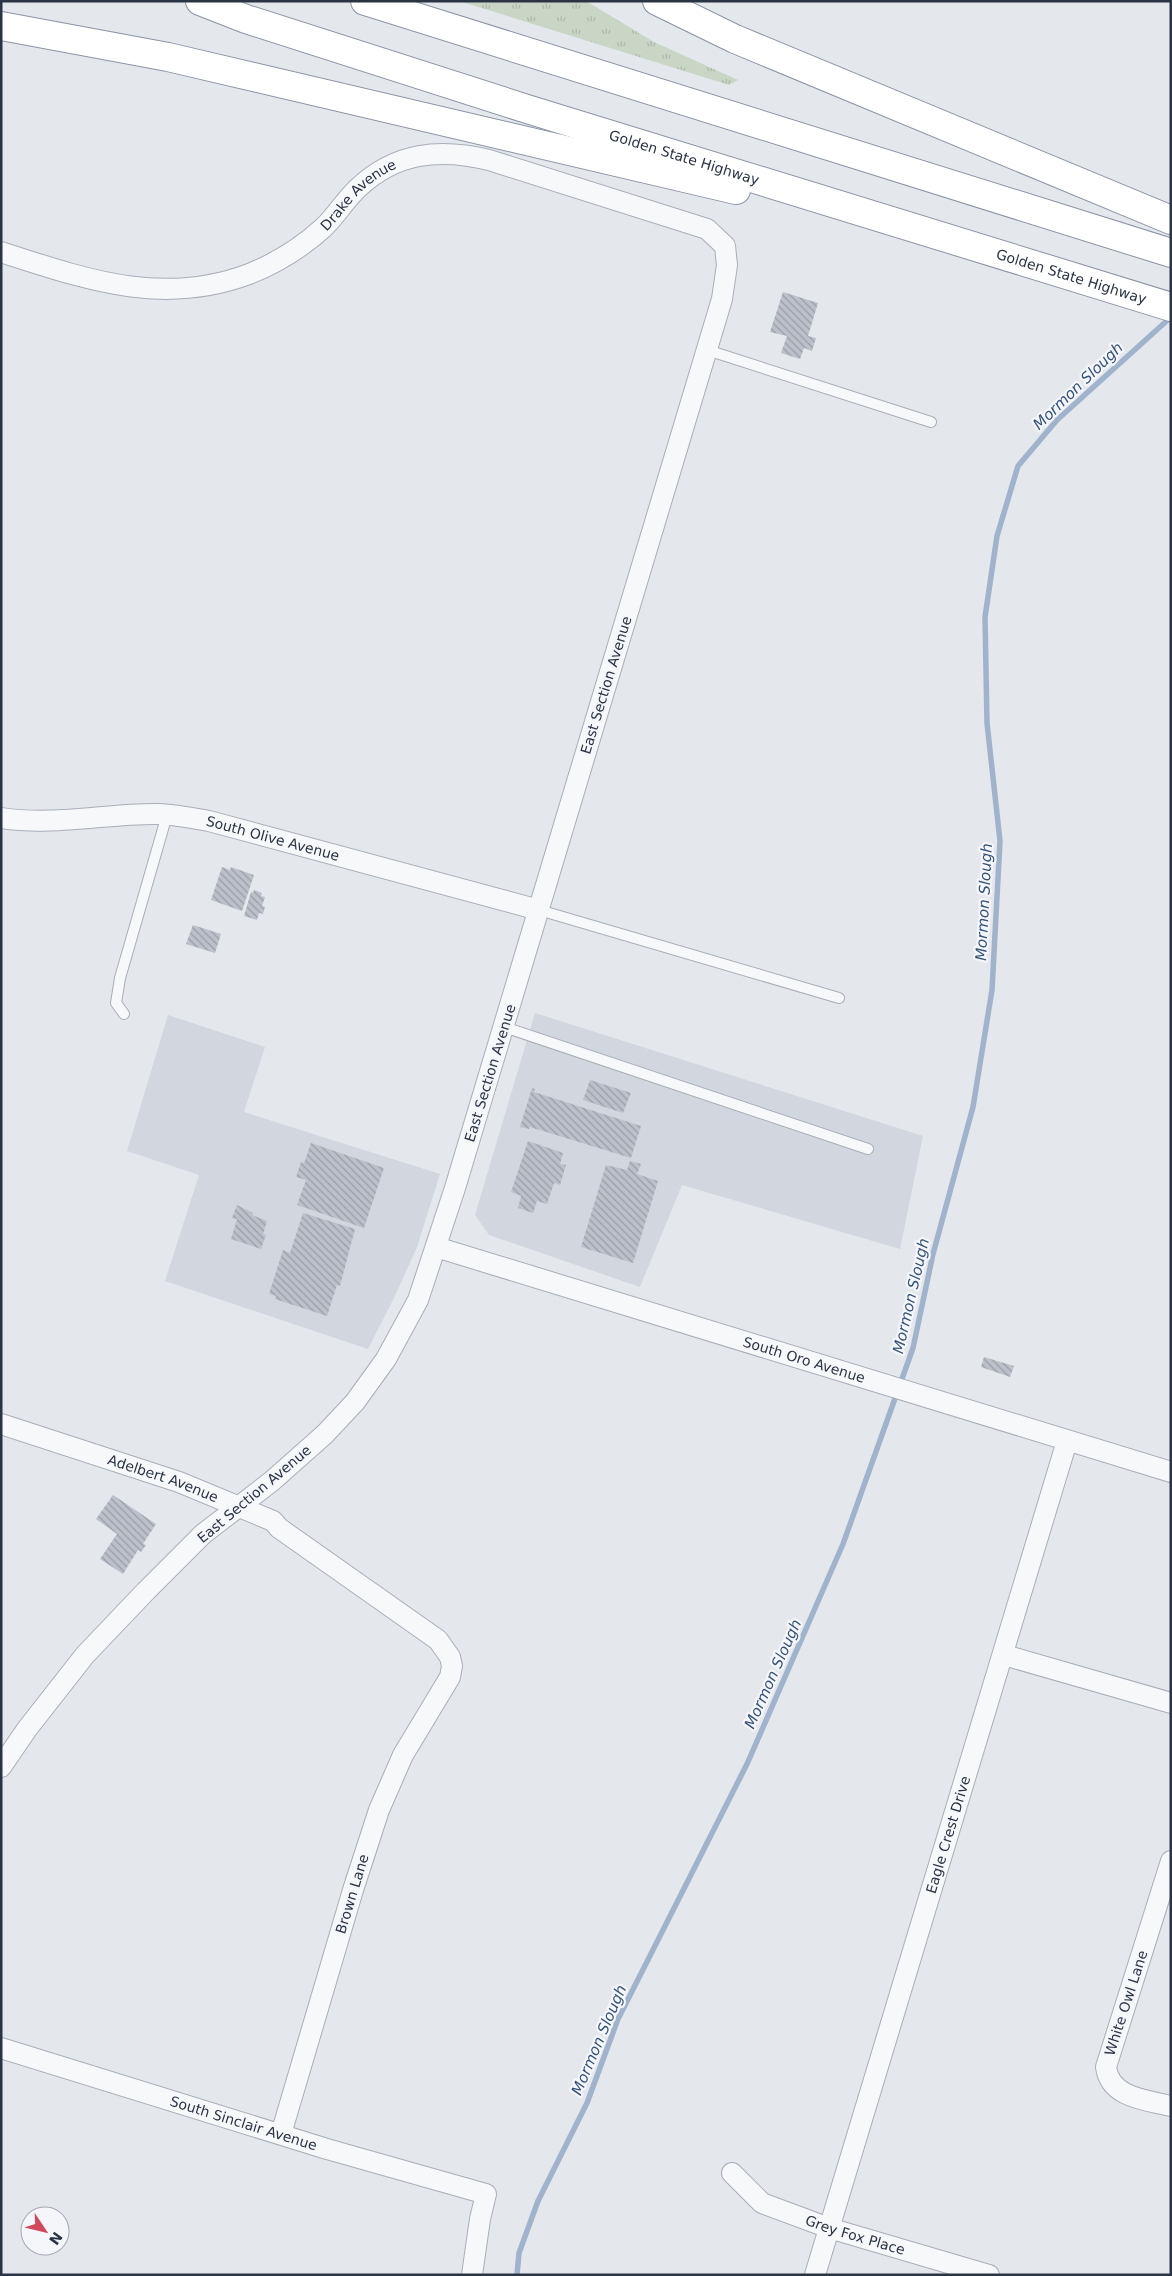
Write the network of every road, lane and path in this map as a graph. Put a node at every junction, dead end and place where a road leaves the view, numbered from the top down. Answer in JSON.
{"nodes":[{"id":1,"x":200,"y":1,"type":"edge"},
{"id":2,"x":365,"y":1,"type":"edge"},
{"id":3,"x":657,"y":1,"type":"edge"},
{"id":4,"x":1,"y":26,"type":"edge"},
{"id":5,"x":1171,"y":220,"type":"edge"},
{"id":6,"x":927,"y":232,"type":"junction"},
{"id":7,"x":720,"y":240,"type":"joint"},
{"id":8,"x":1,"y":252,"type":"edge"},
{"id":9,"x":1171,"y":254,"type":"edge"},
{"id":10,"x":1171,"y":307,"type":"edge"},
{"id":11,"x":707,"y":350,"type":"junction"},
{"id":12,"x":931,"y":422,"type":"dead end"},
{"id":13,"x":167,"y":815,"type":"junction"},
{"id":14,"x":1,"y":818,"type":"edge"},
{"id":15,"x":539,"y":910,"type":"junction"},
{"id":16,"x":839,"y":998,"type":"dead end"},
{"id":17,"x":124,"y":1014,"type":"dead end"},
{"id":18,"x":504,"y":1027,"type":"junction"},
{"id":19,"x":868,"y":1149,"type":"dead end"},
{"id":20,"x":436,"y":1247,"type":"junction"},
{"id":21,"x":1,"y":1424,"type":"edge"},
{"id":22,"x":1067,"y":1441,"type":"junction"},
{"id":23,"x":1171,"y":1472,"type":"edge"},
{"id":24,"x":238,"y":1506,"type":"junction"},
{"id":25,"x":1004,"y":1654,"type":"junction"},
{"id":26,"x":452,"y":1666,"type":"joint"},
{"id":27,"x":1171,"y":1703,"type":"edge"},
{"id":28,"x":1,"y":1767,"type":"edge"},
{"id":29,"x":1171,"y":1861,"type":"edge"},
{"id":30,"x":1,"y":2048,"type":"edge"},
{"id":31,"x":1171,"y":2106,"type":"edge"},
{"id":32,"x":281,"y":2134,"type":"junction"},
{"id":33,"x":732,"y":2173,"type":"dead end"},
{"id":34,"x":829,"y":2228,"type":"junction"},
{"id":35,"x":472,"y":2275,"type":"edge"},
{"id":36,"x":815,"y":2275,"type":"edge"},
{"id":37,"x":989,"y":2275,"type":"edge"}],
"edges":[{"from":1,"to":6,"type":"highway","name":"Golden State Highway"},
{"from":2,"to":9,"type":"highway"},
{"from":3,"to":5,"type":"highway"},
{"from":4,"to":6,"type":"highway"},
{"from":6,"to":10,"type":"highway","name":"Golden State Highway"},
{"from":7,"to":8,"type":"street","name":"Drake Avenue"},
{"from":7,"to":11,"type":"street","name":"East Section Avenue"},
{"from":11,"to":12,"type":"lane"},
{"from":11,"to":15,"type":"street","name":"East Section Avenue"},
{"from":13,"to":14,"type":"street","name":"South Olive Avenue"},
{"from":13,"to":15,"type":"street","name":"South Olive Avenue"},
{"from":13,"to":17,"type":"lane"},
{"from":15,"to":16,"type":"lane"},
{"from":15,"to":18,"type":"street","name":"East Section Avenue"},
{"from":18,"to":19,"type":"lane"},
{"from":18,"to":20,"type":"street","name":"East Section Avenue"},
{"from":20,"to":22,"type":"street","name":"South Oro Avenue"},
{"from":20,"to":24,"type":"street","name":"East Section Avenue"},
{"from":21,"to":24,"type":"street","name":"Adelbert Avenue"},
{"from":22,"to":23,"type":"street","name":"South Oro Avenue"},
{"from":22,"to":25,"type":"street","name":"Eagle Crest Drive"},
{"from":24,"to":26,"type":"street","name":"Adelbert Avenue"},
{"from":24,"to":28,"type":"street","name":"East Section Avenue"},
{"from":25,"to":27,"type":"street"},
{"from":25,"to":34,"type":"street","name":"Eagle Crest Drive"},
{"from":26,"to":32,"type":"street","name":"Brown Lane"},
{"from":29,"to":31,"type":"street","name":"White Owl Lane"},
{"from":30,"to":32,"type":"street","name":"South Sinclair Avenue"},
{"from":32,"to":35,"type":"street","name":"South Sinclair Avenue"},
{"from":33,"to":34,"type":"street","name":"Grey Fox Place"},
{"from":34,"to":36,"type":"street","name":"Eagle Crest Drive"},
{"from":34,"to":37,"type":"street","name":"Grey Fox Place"}]}
